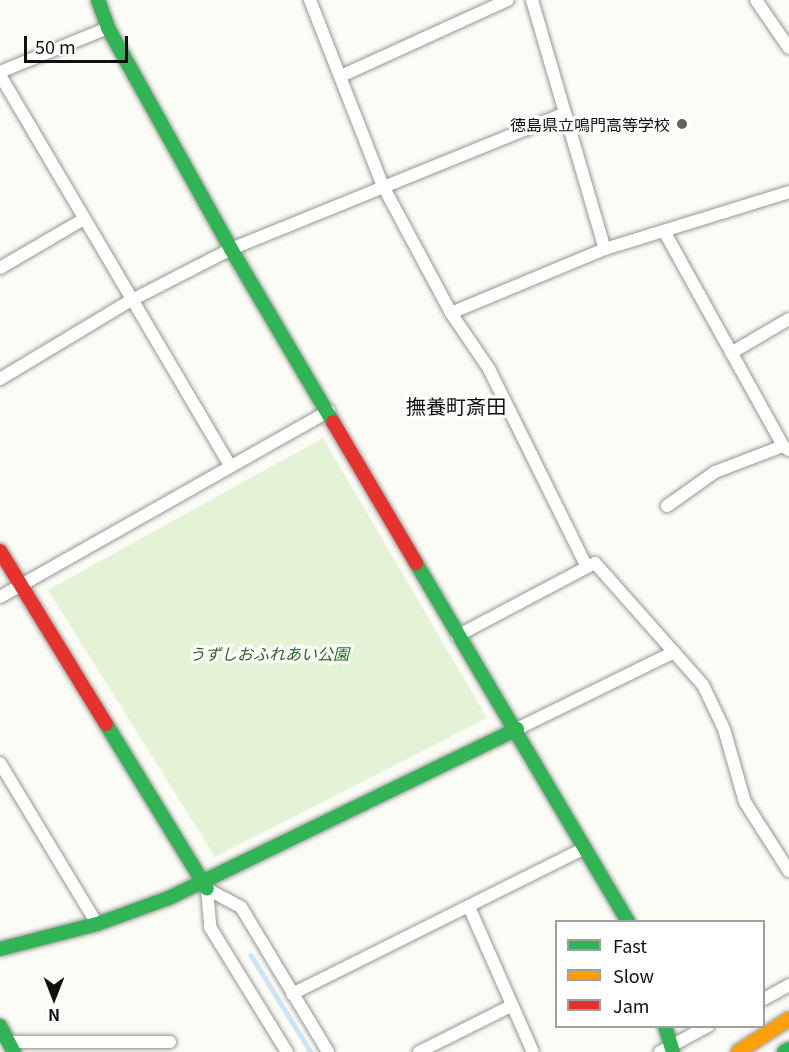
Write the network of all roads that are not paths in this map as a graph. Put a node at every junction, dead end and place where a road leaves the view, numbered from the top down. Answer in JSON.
{"nodes":[{"id":1,"x":98,"y":0,"type":"edge"},
{"id":2,"x":310,"y":0,"type":"edge"},
{"id":3,"x":508,"y":0,"type":"edge"},
{"id":4,"x":532,"y":0,"type":"edge"},
{"id":5,"x":758,"y":1,"type":"edge"},
{"id":6,"x":108,"y":28,"type":"junction"},
{"id":7,"x":789,"y":48,"type":"edge"},
{"id":8,"x":0,"y":74,"type":"edge"},
{"id":9,"x":341,"y":76,"type":"junction"},
{"id":10,"x":564,"y":114,"type":"junction"},
{"id":11,"x":383,"y":186,"type":"junction"},
{"id":12,"x":789,"y":192,"type":"edge"},
{"id":13,"x":82,"y":220,"type":"junction"},
{"id":14,"x":664,"y":231,"type":"junction"},
{"id":15,"x":231,"y":249,"type":"junction"},
{"id":16,"x":605,"y":249,"type":"junction"},
{"id":17,"x":0,"y":268,"type":"edge"},
{"id":18,"x":130,"y":301,"type":"junction"},
{"id":19,"x":451,"y":313,"type":"junction"},
{"id":20,"x":789,"y":320,"type":"edge"},
{"id":21,"x":731,"y":353,"type":"junction"},
{"id":22,"x":0,"y":379,"type":"edge"},
{"id":23,"x":329,"y":411,"type":"junction"},
{"id":24,"x":786,"y":448,"type":"edge"},
{"id":25,"x":230,"y":466,"type":"junction"},
{"id":26,"x":667,"y":506,"type":"dead end"},
{"id":27,"x":0,"y":551,"type":"edge"},
{"id":28,"x":586,"y":565,"type":"junction"},
{"id":29,"x":22,"y":586,"type":"junction"},
{"id":30,"x":0,"y":597,"type":"edge"},
{"id":31,"x":457,"y":636,"type":"junction"},
{"id":32,"x":674,"y":652,"type":"junction"},
{"id":33,"x":517,"y":729,"type":"junction"},
{"id":34,"x":0,"y":764,"type":"edge"},
{"id":35,"x":4,"y":779,"type":"edge"},
{"id":36,"x":585,"y":848,"type":"junction"},
{"id":37,"x":789,"y":871,"type":"edge"},
{"id":38,"x":206,"y":885,"type":"junction"},
{"id":39,"x":469,"y":907,"type":"junction"},
{"id":40,"x":627,"y":920,"type":"edge"},
{"id":41,"x":97,"y":924,"type":"junction"},
{"id":42,"x":0,"y":949,"type":"edge"},
{"id":43,"x":789,"y":985,"type":"edge"},
{"id":44,"x":292,"y":994,"type":"junction"},
{"id":45,"x":765,"y":998,"type":"edge"},
{"id":46,"x":512,"y":1006,"type":"junction"},
{"id":47,"x":789,"y":1019,"type":"edge"},
{"id":48,"x":0,"y":1026,"type":"edge"},
{"id":49,"x":665,"y":1028,"type":"edge"},
{"id":50,"x":705,"y":1028,"type":"edge"},
{"id":51,"x":170,"y":1042,"type":"dead end"},
{"id":52,"x":12,"y":1047,"type":"edge"},
{"id":53,"x":789,"y":1049,"type":"edge"},
{"id":54,"x":668,"y":1050,"type":"edge"},
{"id":55,"x":287,"y":1052,"type":"edge"},
{"id":56,"x":328,"y":1052,"type":"edge"},
{"id":57,"x":419,"y":1052,"type":"edge"},
{"id":58,"x":533,"y":1052,"type":"edge"},
{"id":59,"x":738,"y":1052,"type":"edge"},
{"id":60,"x":784,"y":1052,"type":"edge"}],
"edges":[{"from":1,"to":6,"type":"main road"},
{"from":2,"to":9,"type":"street"},
{"from":3,"to":9,"type":"street"},
{"from":4,"to":10,"type":"street"},
{"from":5,"to":7,"type":"street"},
{"from":6,"to":8,"type":"street"},
{"from":6,"to":15,"type":"main road"},
{"from":8,"to":13,"type":"street"},
{"from":9,"to":11,"type":"street"},
{"from":10,"to":11,"type":"street"},
{"from":10,"to":16,"type":"street"},
{"from":11,"to":15,"type":"street"},
{"from":11,"to":19,"type":"street"},
{"from":12,"to":14,"type":"street"},
{"from":13,"to":17,"type":"street"},
{"from":13,"to":18,"type":"street"},
{"from":14,"to":16,"type":"street"},
{"from":14,"to":21,"type":"street"},
{"from":15,"to":18,"type":"street"},
{"from":15,"to":23,"type":"main road"},
{"from":16,"to":19,"type":"street"},
{"from":18,"to":22,"type":"street"},
{"from":18,"to":25,"type":"street"},
{"from":19,"to":28,"type":"street"},
{"from":20,"to":21,"type":"street"},
{"from":21,"to":24,"type":"street"},
{"from":23,"to":25,"type":"street"},
{"from":23,"to":31,"type":"main road"},
{"from":24,"to":26,"type":"street"},
{"from":25,"to":29,"type":"street"},
{"from":27,"to":29,"type":"main road"},
{"from":28,"to":31,"type":"street"},
{"from":28,"to":32,"type":"street"},
{"from":29,"to":30,"type":"street"},
{"from":29,"to":38,"type":"main road"},
{"from":31,"to":33,"type":"main road"},
{"from":32,"to":33,"type":"street"},
{"from":32,"to":37,"type":"street"},
{"from":33,"to":36,"type":"main road"},
{"from":33,"to":38,"type":"main road"},
{"from":34,"to":35,"type":"street"},
{"from":35,"to":41,"type":"street"},
{"from":36,"to":39,"type":"street"},
{"from":36,"to":40,"type":"main road"},
{"from":38,"to":41,"type":"main road"},
{"from":38,"to":44,"type":"street"},
{"from":38,"to":55,"type":"street"},
{"from":39,"to":44,"type":"street"},
{"from":39,"to":46,"type":"street"},
{"from":41,"to":42,"type":"main road"},
{"from":43,"to":45,"type":"street"},
{"from":44,"to":56,"type":"street"},
{"from":46,"to":57,"type":"street"},
{"from":46,"to":58,"type":"street"},
{"from":47,"to":59,"type":"main road"},
{"from":48,"to":52,"type":"main road"},
{"from":49,"to":54,"type":"main road"},
{"from":50,"to":54,"type":"street"},
{"from":51,"to":52,"type":"street"},
{"from":53,"to":60,"type":"main road"}]}
